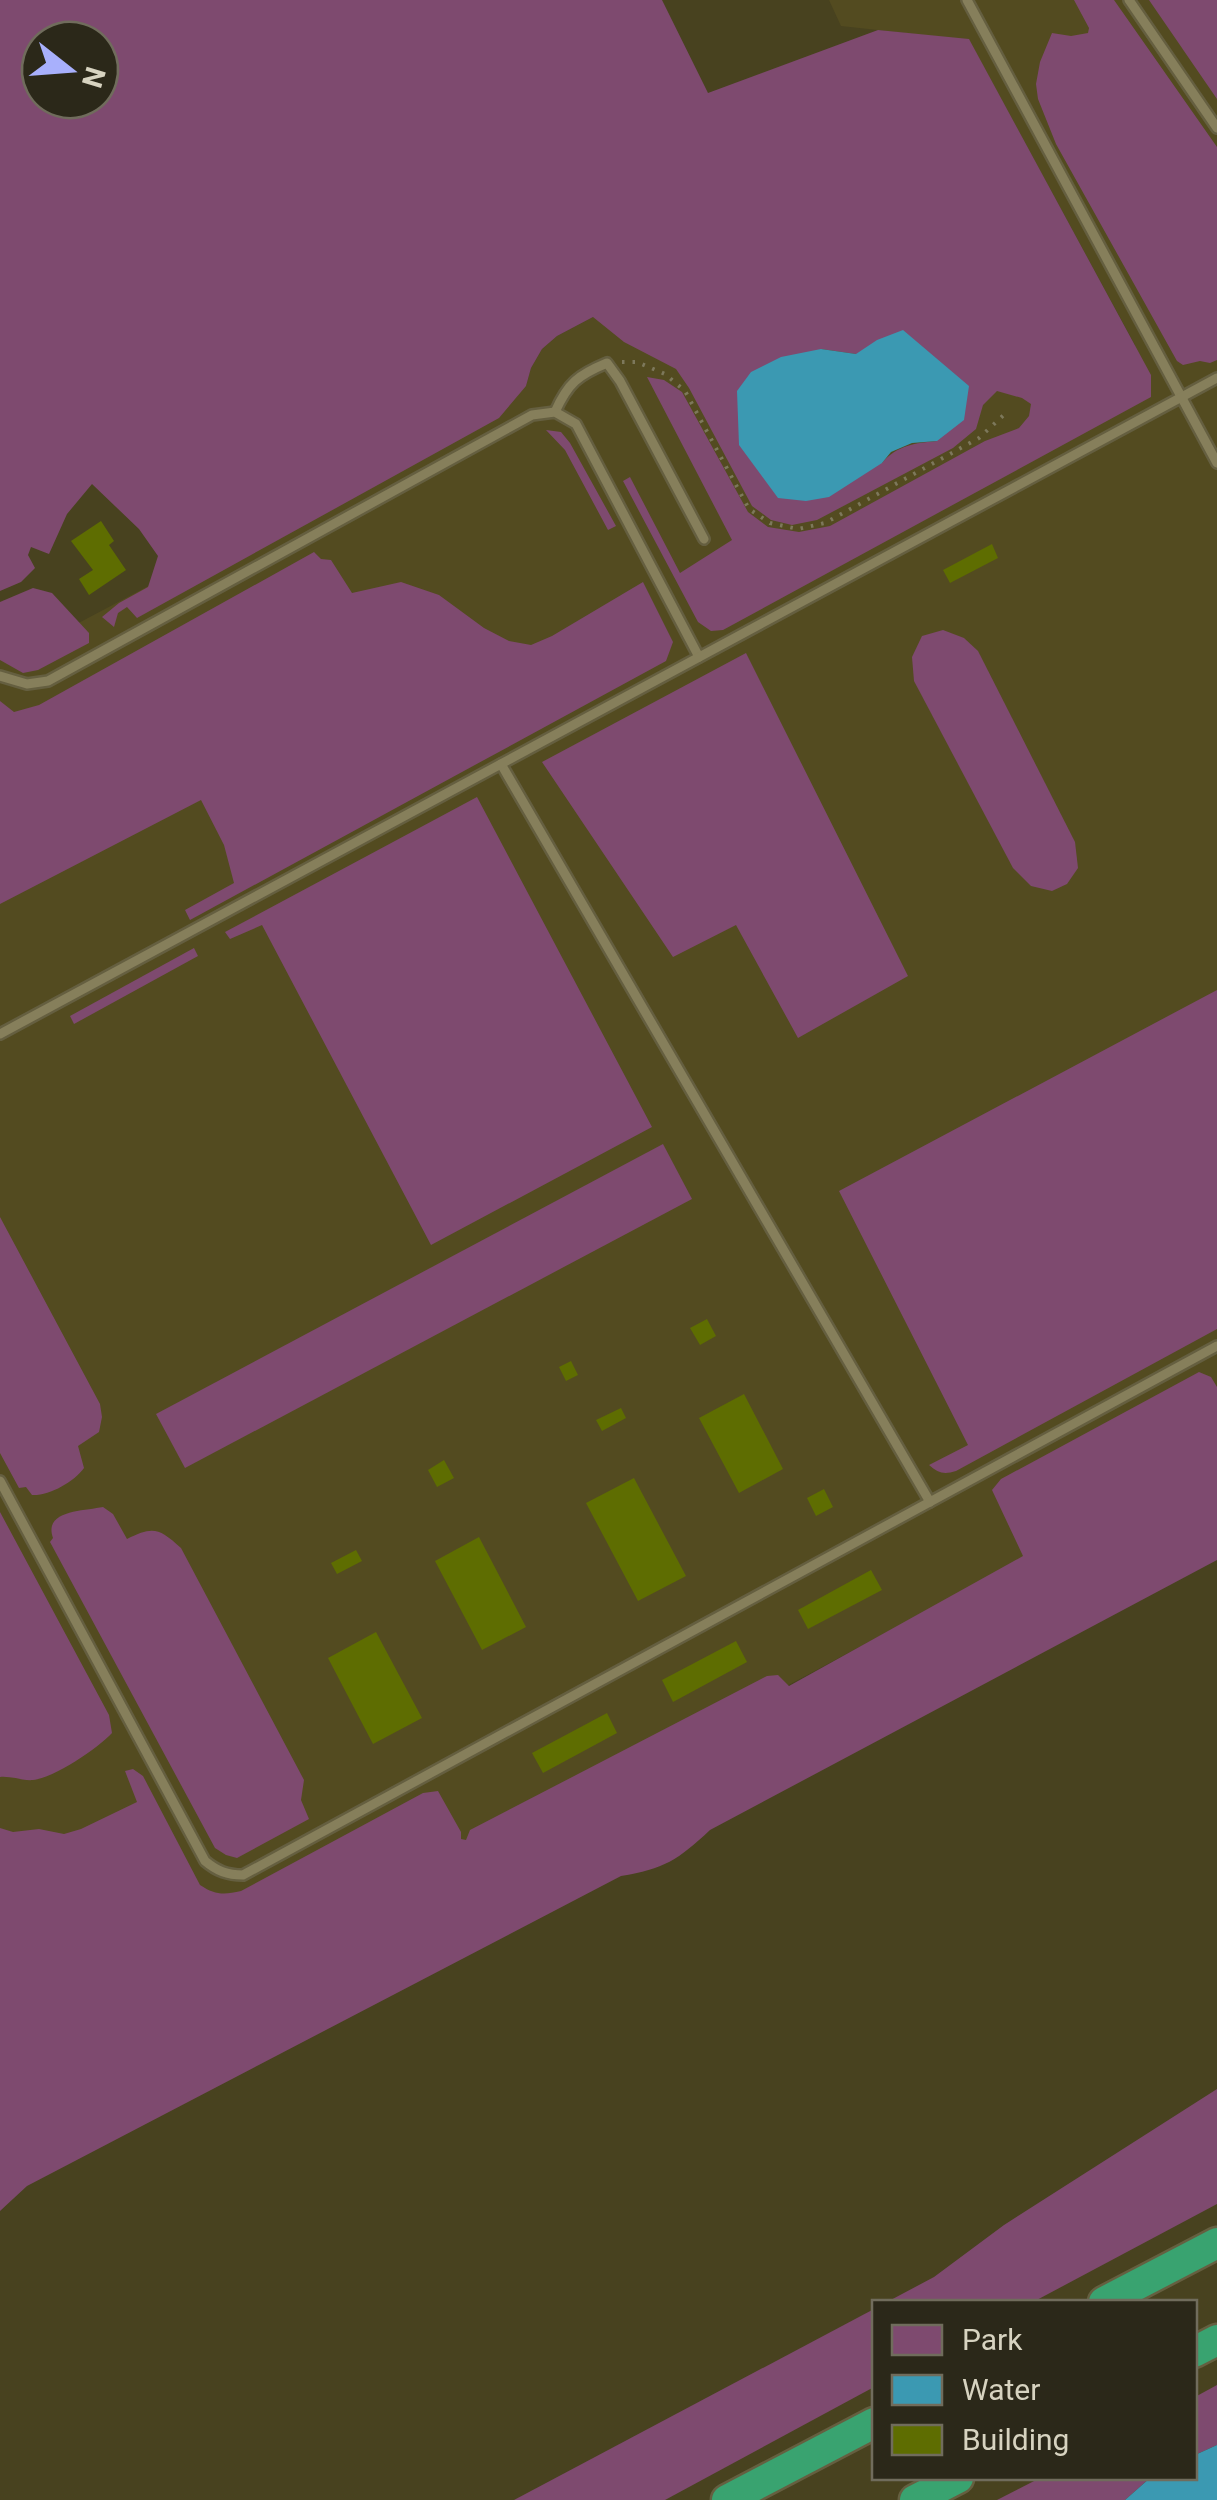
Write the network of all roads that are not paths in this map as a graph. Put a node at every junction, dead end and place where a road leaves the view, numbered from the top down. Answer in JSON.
{"nodes":[{"id":1,"x":966,"y":0,"type":"edge"},
{"id":2,"x":1129,"y":0,"type":"edge"},
{"id":3,"x":1217,"y":128,"type":"edge"},
{"id":4,"x":1217,"y":378,"type":"edge"},
{"id":5,"x":1181,"y":397,"type":"junction"},
{"id":6,"x":555,"y":412,"type":"junction"},
{"id":7,"x":1217,"y":463,"type":"edge"},
{"id":8,"x":704,"y":540,"type":"dead end"},
{"id":9,"x":699,"y":657,"type":"junction"},
{"id":10,"x":0,"y":676,"type":"edge"},
{"id":11,"x":501,"y":764,"type":"junction"},
{"id":12,"x":0,"y":1034,"type":"edge"},
{"id":13,"x":1217,"y":1346,"type":"edge"},
{"id":14,"x":0,"y":1481,"type":"edge"},
{"id":15,"x":930,"y":1502,"type":"junction"},
{"id":16,"x":1217,"y":2243,"type":"edge"},
{"id":17,"x":1108,"y":2300,"type":"edge"},
{"id":18,"x":872,"y":2424,"type":"edge"},
{"id":19,"x":954,"y":2480,"type":"edge"},
{"id":20,"x":727,"y":2500,"type":"edge"},
{"id":21,"x":915,"y":2500,"type":"edge"}],
"edges":[{"from":1,"to":5,"type":"lane"},
{"from":2,"to":3,"type":"lane"},
{"from":4,"to":5,"type":"lane"},
{"from":5,"to":7,"type":"lane"},
{"from":5,"to":9,"type":"lane"},
{"from":6,"to":8,"type":"lane"},
{"from":6,"to":9,"type":"lane"},
{"from":6,"to":10,"type":"lane"},
{"from":9,"to":11,"type":"lane"},
{"from":11,"to":12,"type":"lane"},
{"from":11,"to":15,"type":"lane"},
{"from":13,"to":15,"type":"lane"},
{"from":14,"to":15,"type":"lane"},
{"from":16,"to":17,"type":"highway"},
{"from":18,"to":20,"type":"highway"},
{"from":19,"to":21,"type":"highway"}]}
